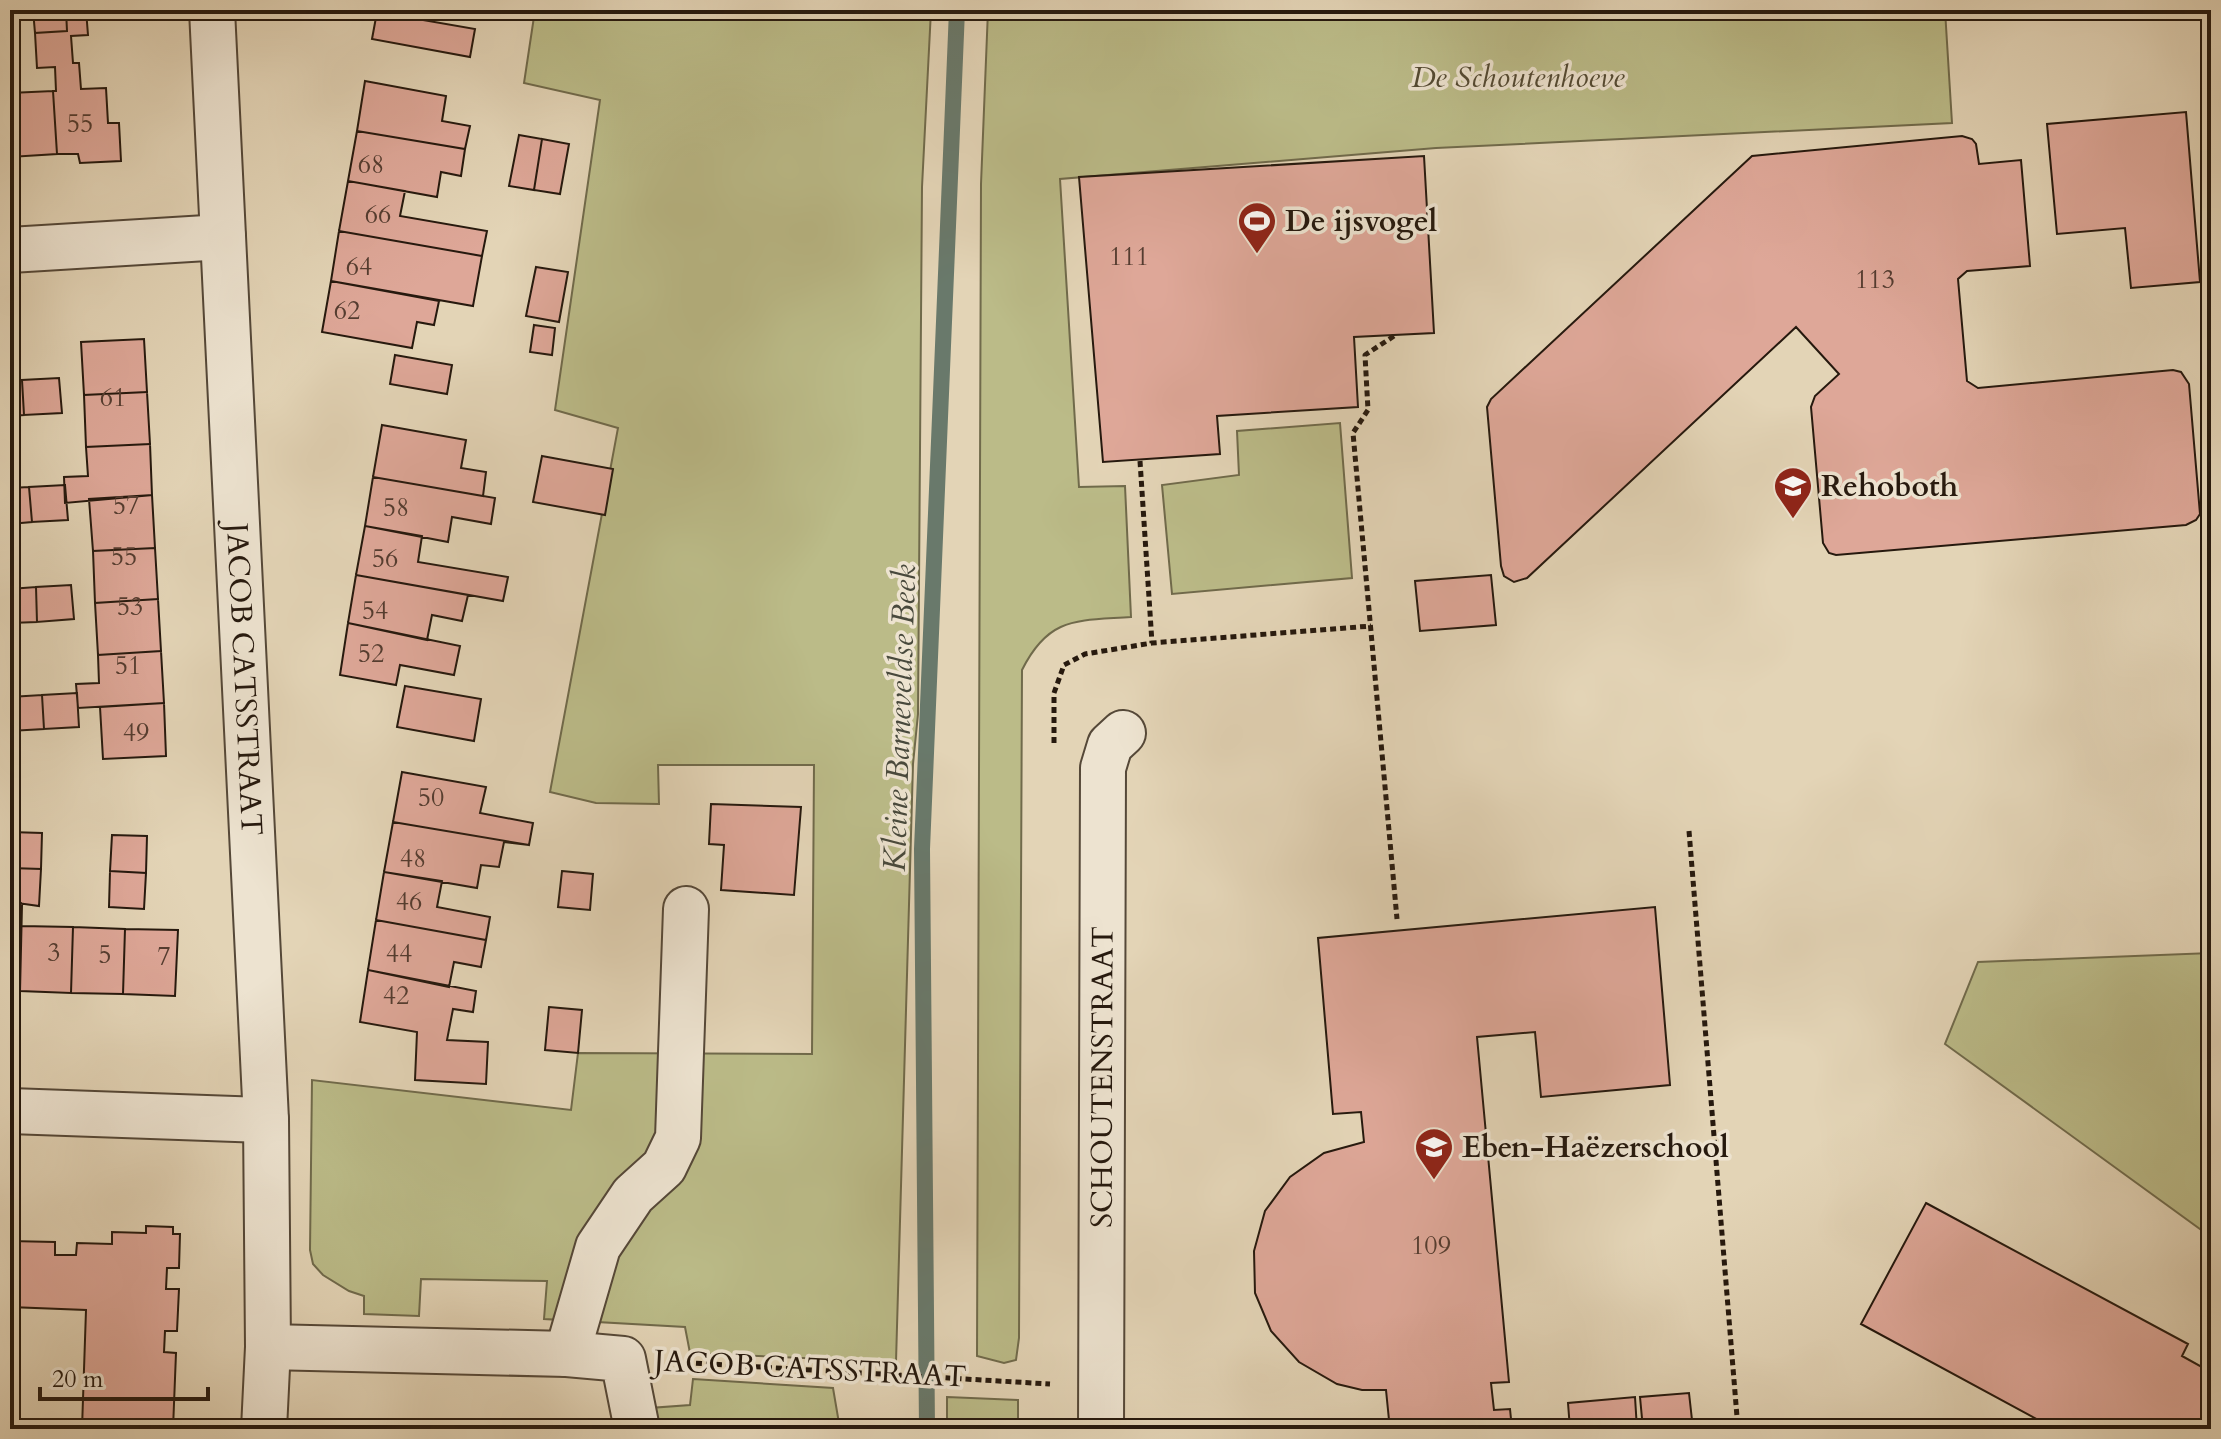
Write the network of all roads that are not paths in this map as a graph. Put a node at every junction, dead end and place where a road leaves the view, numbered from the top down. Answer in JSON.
{"nodes":[{"id":1,"x":212,"y":10,"type":"edge"},
{"id":2,"x":223,"y":237,"type":"junction"},
{"id":3,"x":10,"y":250,"type":"edge"},
{"id":4,"x":1123,"y":733,"type":"dead end"},
{"id":5,"x":686,"y":909,"type":"dead end"},
{"id":6,"x":10,"y":1111,"type":"edge"},
{"id":7,"x":266,"y":1120,"type":"junction"},
{"id":8,"x":268,"y":1347,"type":"junction"},
{"id":9,"x":567,"y":1354,"type":"junction"},
{"id":10,"x":264,"y":1429,"type":"edge"},
{"id":11,"x":637,"y":1429,"type":"edge"},
{"id":12,"x":1101,"y":1429,"type":"edge"}],
"edges":[{"from":1,"to":2,"type":"street","name":"JACOB CATSSTRAAT"},
{"from":2,"to":3,"type":"street"},
{"from":2,"to":7,"type":"street","name":"JACOB CATSSTRAAT"},
{"from":4,"to":12,"type":"street","name":"SCHOUTENSTRAAT"},
{"from":5,"to":9,"type":"street"},
{"from":6,"to":7,"type":"street"},
{"from":7,"to":8,"type":"street","name":"JACOB CATSSTRAAT"},
{"from":8,"to":9,"type":"street","name":"JACOB CATSSTRAAT"},
{"from":8,"to":10,"type":"street","name":"JACOB CATSSTRAAT"},
{"from":9,"to":11,"type":"street","name":"JACOB CATSSTRAAT"}]}
